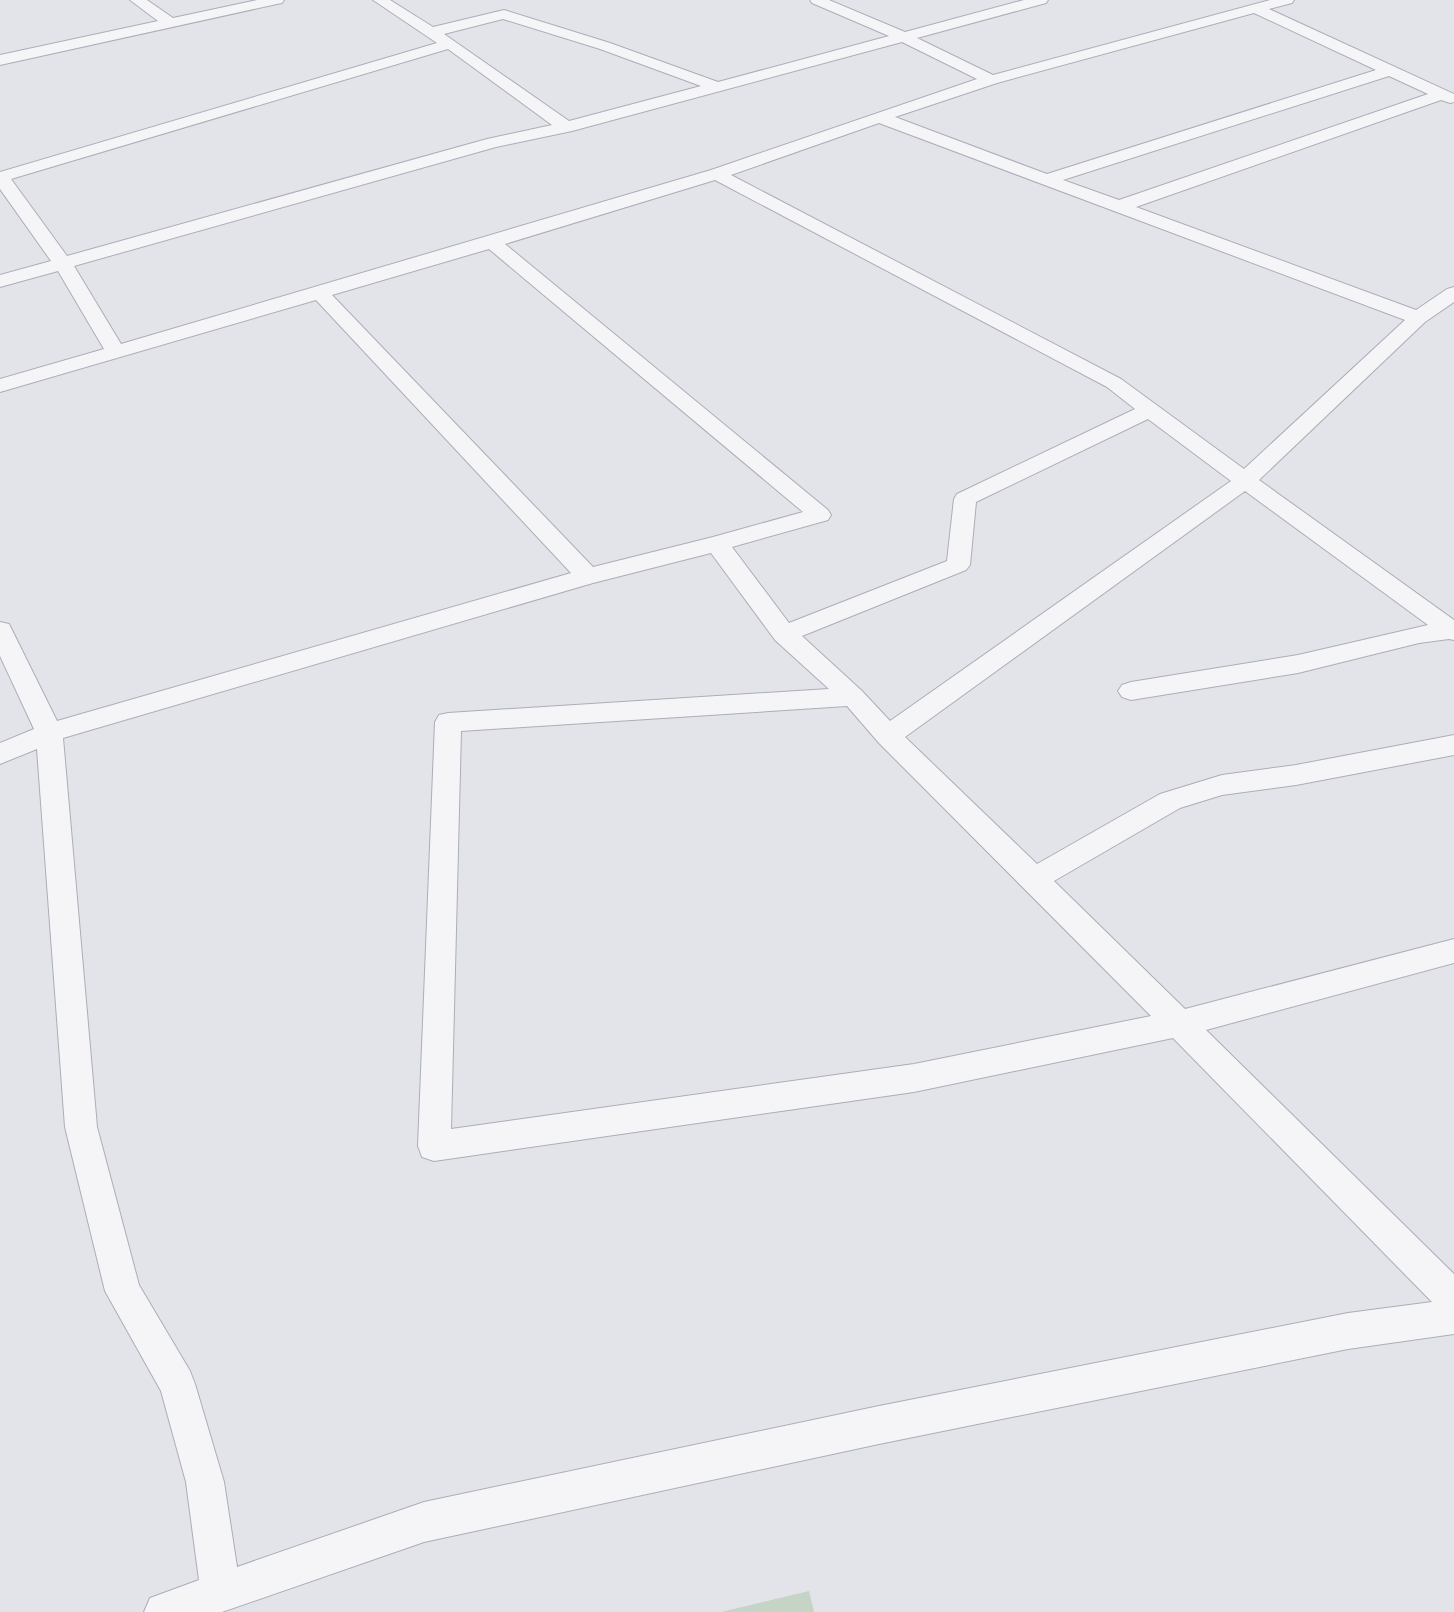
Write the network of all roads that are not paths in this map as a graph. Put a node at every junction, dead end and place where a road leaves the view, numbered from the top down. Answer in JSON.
{"nodes":[{"id":1,"x":137,"y":0,"type":"edge"},
{"id":2,"x":277,"y":0,"type":"edge"},
{"id":3,"x":817,"y":0,"type":"edge"},
{"id":4,"x":1041,"y":0,"type":"edge"},
{"id":5,"x":1287,"y":0,"type":"edge"},
{"id":6,"x":385,"y":1,"type":"edge"},
{"id":7,"x":1256,"y":9,"type":"junction"},
{"id":8,"x":170,"y":23,"type":"junction"},
{"id":9,"x":433,"y":32,"type":"junction"},
{"id":10,"x":904,"y":37,"type":"junction"},
{"id":11,"x":450,"y":44,"type":"junction"},
{"id":12,"x":0,"y":60,"type":"edge"},
{"id":13,"x":1391,"y":70,"type":"junction"},
{"id":14,"x":991,"y":80,"type":"junction"},
{"id":15,"x":718,"y":86,"type":"junction"},
{"id":16,"x":1448,"y":97,"type":"edge"},
{"id":17,"x":879,"y":117,"type":"junction"},
{"id":18,"x":566,"y":128,"type":"junction"},
{"id":19,"x":717,"y":174,"type":"junction"},
{"id":20,"x":0,"y":177,"type":"edge"},
{"id":21,"x":1047,"y":179,"type":"junction"},
{"id":22,"x":1120,"y":206,"type":"junction"},
{"id":23,"x":492,"y":242,"type":"junction"},
{"id":24,"x":63,"y":264,"type":"junction"},
{"id":25,"x":0,"y":281,"type":"edge"},
{"id":26,"x":320,"y":292,"type":"junction"},
{"id":27,"x":1454,"y":292,"type":"edge"},
{"id":28,"x":1418,"y":318,"type":"junction"},
{"id":29,"x":116,"y":352,"type":"junction"},
{"id":30,"x":0,"y":386,"type":"edge"},
{"id":31,"x":1150,"y":410,"type":"junction"},
{"id":32,"x":1245,"y":481,"type":"junction"},
{"id":33,"x":717,"y":544,"type":"junction"},
{"id":34,"x":588,"y":576,"type":"junction"},
{"id":35,"x":0,"y":630,"type":"edge"},
{"id":36,"x":1453,"y":631,"type":"edge"},
{"id":37,"x":784,"y":634,"type":"junction"},
{"id":38,"x":1131,"y":691,"type":"dead end"},
{"id":39,"x":853,"y":697,"type":"junction"},
{"id":40,"x":49,"y":733,"type":"junction"},
{"id":41,"x":888,"y":736,"type":"junction"},
{"id":42,"x":1454,"y":745,"type":"edge"},
{"id":43,"x":0,"y":754,"type":"edge"},
{"id":44,"x":1034,"y":879,"type":"junction"},
{"id":45,"x":1454,"y":951,"type":"edge"},
{"id":46,"x":1179,"y":1024,"type":"junction"},
{"id":47,"x":1454,"y":1300,"type":"edge"},
{"id":48,"x":1454,"y":1316,"type":"edge"},
{"id":49,"x":221,"y":1592,"type":"junction"},
{"id":50,"x":164,"y":1612,"type":"edge"}],
"edges":[{"from":1,"to":8,"type":"street"},
{"from":2,"to":8,"type":"street"},
{"from":3,"to":10,"type":"street"},
{"from":4,"to":10,"type":"street"},
{"from":5,"to":7,"type":"street"},
{"from":6,"to":9,"type":"street"},
{"from":7,"to":13,"type":"street"},
{"from":7,"to":14,"type":"street"},
{"from":8,"to":12,"type":"street"},
{"from":9,"to":11,"type":"street"},
{"from":9,"to":15,"type":"street"},
{"from":10,"to":14,"type":"street"},
{"from":10,"to":15,"type":"street"},
{"from":11,"to":18,"type":"street"},
{"from":11,"to":20,"type":"street"},
{"from":13,"to":16,"type":"street"},
{"from":13,"to":21,"type":"street"},
{"from":14,"to":17,"type":"street"},
{"from":15,"to":18,"type":"street"},
{"from":16,"to":22,"type":"street"},
{"from":17,"to":19,"type":"street"},
{"from":17,"to":21,"type":"street"},
{"from":18,"to":24,"type":"street"},
{"from":19,"to":23,"type":"street"},
{"from":19,"to":31,"type":"street"},
{"from":20,"to":24,"type":"street"},
{"from":21,"to":22,"type":"street"},
{"from":22,"to":28,"type":"street"},
{"from":23,"to":26,"type":"street"},
{"from":23,"to":33,"type":"street"},
{"from":24,"to":25,"type":"street"},
{"from":24,"to":29,"type":"street"},
{"from":26,"to":29,"type":"street"},
{"from":26,"to":34,"type":"street"},
{"from":27,"to":28,"type":"street"},
{"from":28,"to":32,"type":"street"},
{"from":29,"to":30,"type":"street"},
{"from":31,"to":32,"type":"street"},
{"from":31,"to":37,"type":"street"},
{"from":32,"to":36,"type":"street"},
{"from":32,"to":41,"type":"street"},
{"from":33,"to":34,"type":"street"},
{"from":33,"to":37,"type":"street"},
{"from":34,"to":40,"type":"street"},
{"from":35,"to":40,"type":"street"},
{"from":36,"to":38,"type":"street"},
{"from":37,"to":39,"type":"street"},
{"from":39,"to":41,"type":"street"},
{"from":39,"to":46,"type":"street"},
{"from":40,"to":43,"type":"street"},
{"from":40,"to":49,"type":"street"},
{"from":41,"to":44,"type":"street"},
{"from":42,"to":44,"type":"street"},
{"from":44,"to":46,"type":"street"},
{"from":45,"to":46,"type":"street"},
{"from":46,"to":47,"type":"street"},
{"from":48,"to":49,"type":"street"},
{"from":49,"to":50,"type":"street"}]}
